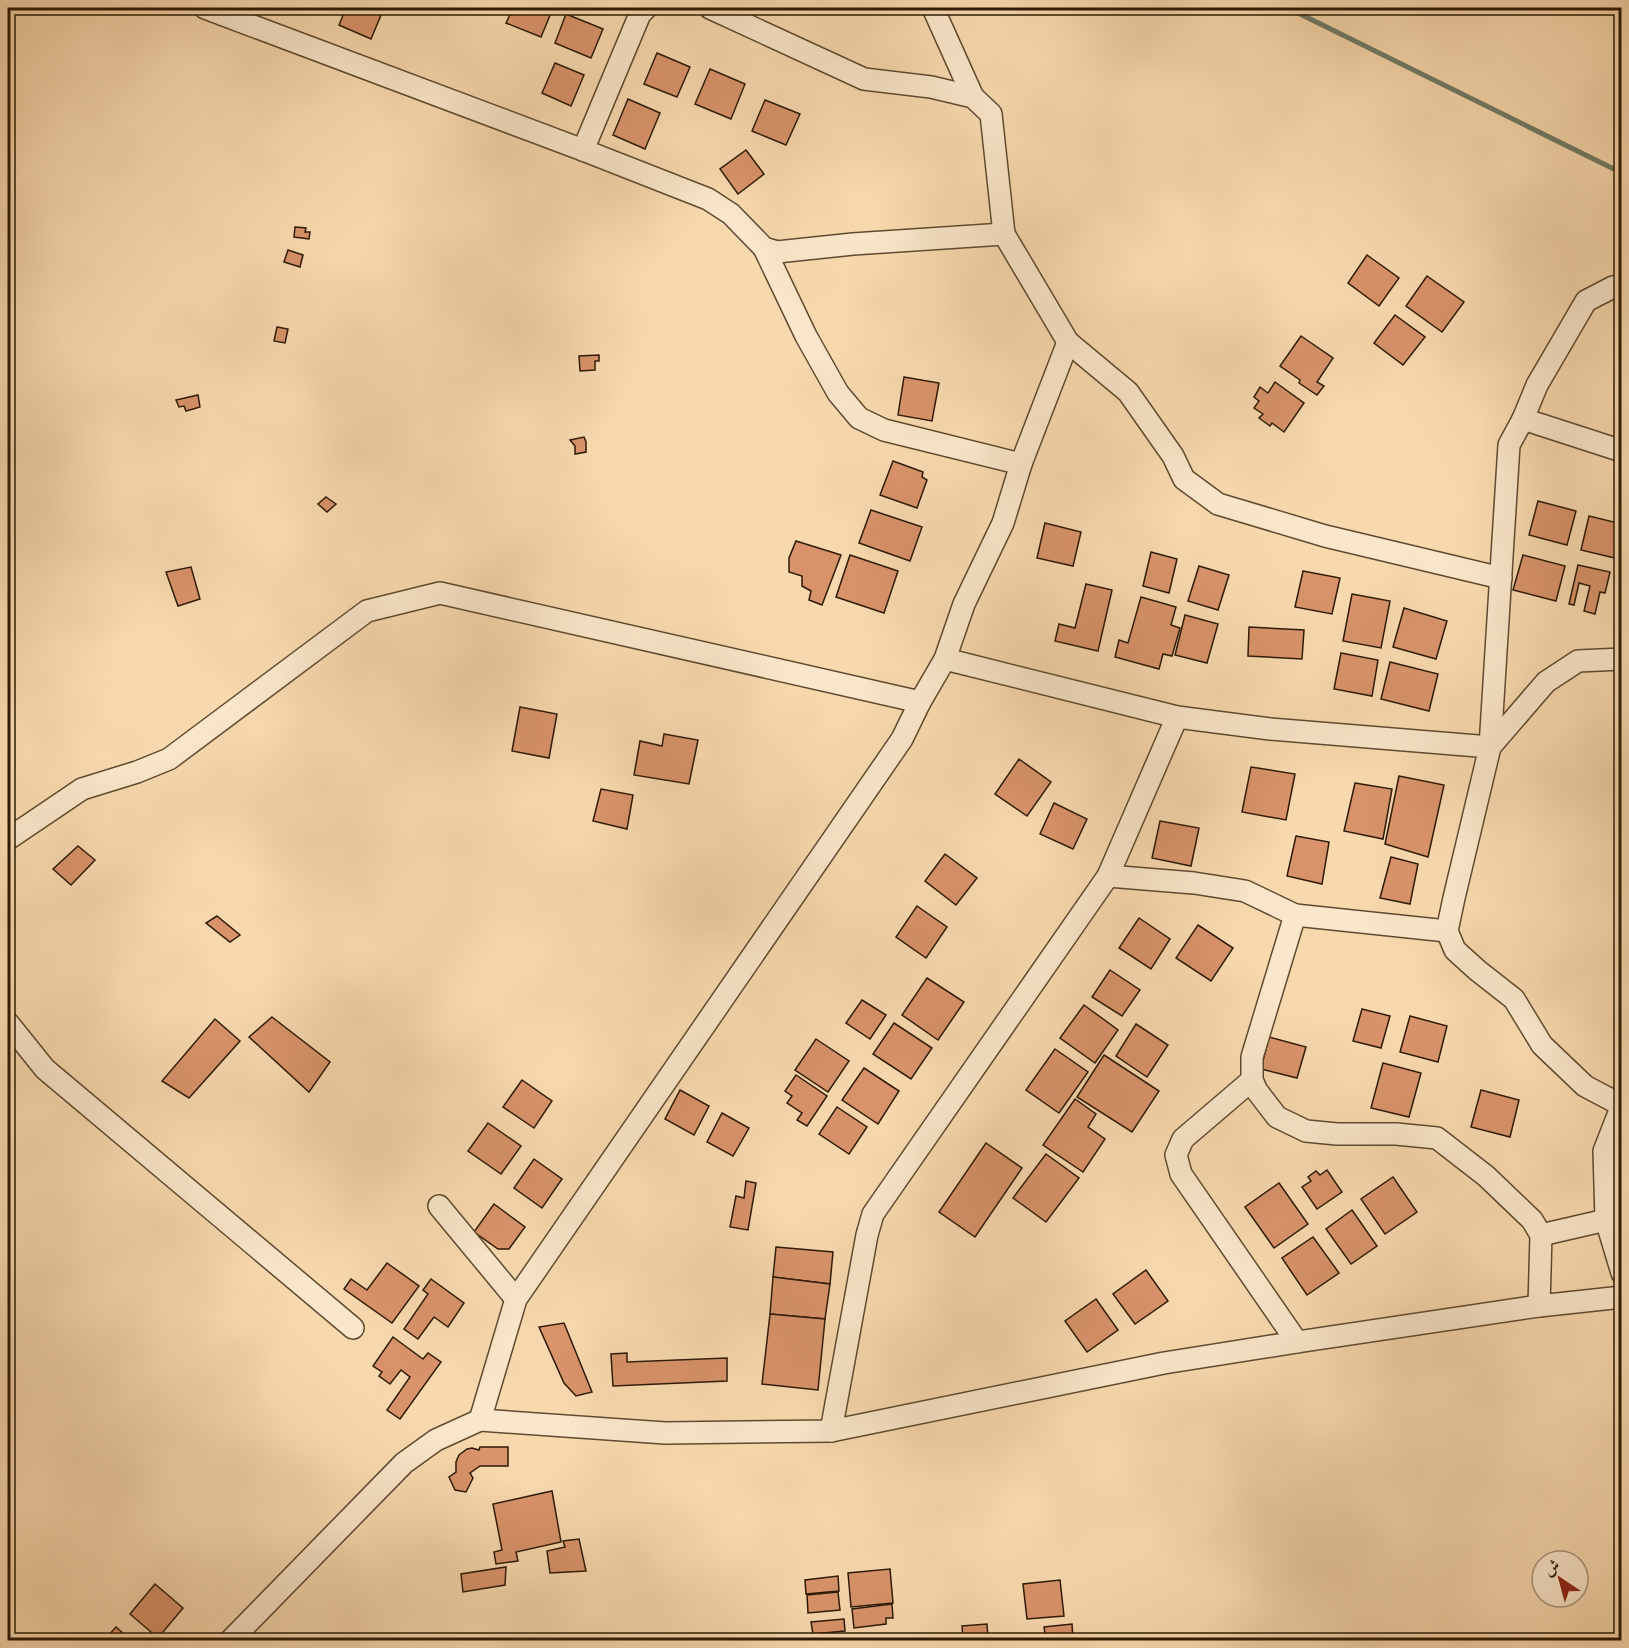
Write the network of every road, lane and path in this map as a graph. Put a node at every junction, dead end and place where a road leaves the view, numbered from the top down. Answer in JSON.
{"nodes":[{"id":1,"x":205,"y":8,"type":"edge"},
{"id":2,"x":646,"y":8,"type":"edge"},
{"id":3,"x":710,"y":8,"type":"edge"},
{"id":4,"x":933,"y":8,"type":"edge"},
{"id":5,"x":973,"y":97,"type":"junction"},
{"id":6,"x":583,"y":150,"type":"junction"},
{"id":7,"x":1004,"y":234,"type":"junction"},
{"id":8,"x":764,"y":248,"type":"junction"},
{"id":9,"x":1622,"y":286,"type":"edge"},
{"id":10,"x":1068,"y":342,"type":"junction"},
{"id":11,"x":1523,"y":419,"type":"junction"},
{"id":12,"x":1622,"y":452,"type":"edge"},
{"id":13,"x":1021,"y":464,"type":"junction"},
{"id":14,"x":1501,"y":578,"type":"junction"},
{"id":15,"x":945,"y":658,"type":"junction"},
{"id":16,"x":1622,"y":658,"type":"edge"},
{"id":17,"x":920,"y":702,"type":"junction"},
{"id":18,"x":1177,"y":717,"type":"junction"},
{"id":19,"x":1490,"y":747,"type":"junction"},
{"id":20,"x":8,"y":839,"type":"edge"},
{"id":21,"x":1108,"y":876,"type":"junction"},
{"id":22,"x":1294,"y":915,"type":"junction"},
{"id":23,"x":1448,"y":931,"type":"junction"},
{"id":24,"x":8,"y":1023,"type":"edge"},
{"id":25,"x":1252,"y":1080,"type":"junction"},
{"id":26,"x":1622,"y":1105,"type":"edge"},
{"id":27,"x":439,"y":1206,"type":"dead end"},
{"id":28,"x":1606,"y":1220,"type":"junction"},
{"id":29,"x":1541,"y":1235,"type":"junction"},
{"id":30,"x":1622,"y":1273,"type":"edge"},
{"id":31,"x":1622,"y":1297,"type":"edge"},
{"id":32,"x":516,"y":1299,"type":"junction"},
{"id":33,"x":1539,"y":1306,"type":"junction"},
{"id":34,"x":354,"y":1328,"type":"dead end"},
{"id":35,"x":1297,"y":1342,"type":"junction"},
{"id":36,"x":480,"y":1420,"type":"junction"},
{"id":37,"x":831,"y":1431,"type":"junction"},
{"id":38,"x":231,"y":1641,"type":"edge"}],
"edges":[{"from":1,"to":6,"type":"street"},
{"from":2,"to":6,"type":"street"},
{"from":3,"to":5,"type":"street"},
{"from":4,"to":5,"type":"street"},
{"from":5,"to":7,"type":"street"},
{"from":6,"to":8,"type":"street"},
{"from":7,"to":8,"type":"street"},
{"from":7,"to":10,"type":"street"},
{"from":8,"to":13,"type":"street"},
{"from":9,"to":11,"type":"street"},
{"from":10,"to":13,"type":"street"},
{"from":10,"to":14,"type":"street"},
{"from":11,"to":12,"type":"street"},
{"from":11,"to":14,"type":"street"},
{"from":13,"to":15,"type":"street"},
{"from":14,"to":19,"type":"street"},
{"from":15,"to":17,"type":"street"},
{"from":15,"to":18,"type":"street"},
{"from":16,"to":19,"type":"street"},
{"from":17,"to":20,"type":"street"},
{"from":17,"to":32,"type":"street"},
{"from":18,"to":19,"type":"street"},
{"from":18,"to":21,"type":"street"},
{"from":19,"to":23,"type":"street"},
{"from":21,"to":22,"type":"street"},
{"from":21,"to":37,"type":"street"},
{"from":22,"to":23,"type":"street"},
{"from":22,"to":25,"type":"street"},
{"from":23,"to":26,"type":"street"},
{"from":24,"to":34,"type":"street"},
{"from":25,"to":29,"type":"street"},
{"from":25,"to":35,"type":"street"},
{"from":26,"to":28,"type":"street"},
{"from":27,"to":32,"type":"street"},
{"from":28,"to":29,"type":"street"},
{"from":28,"to":30,"type":"street"},
{"from":29,"to":33,"type":"street"},
{"from":31,"to":33,"type":"street"},
{"from":32,"to":36,"type":"street"},
{"from":33,"to":35,"type":"street"},
{"from":35,"to":37,"type":"street"},
{"from":36,"to":37,"type":"street"},
{"from":36,"to":38,"type":"street"}]}
